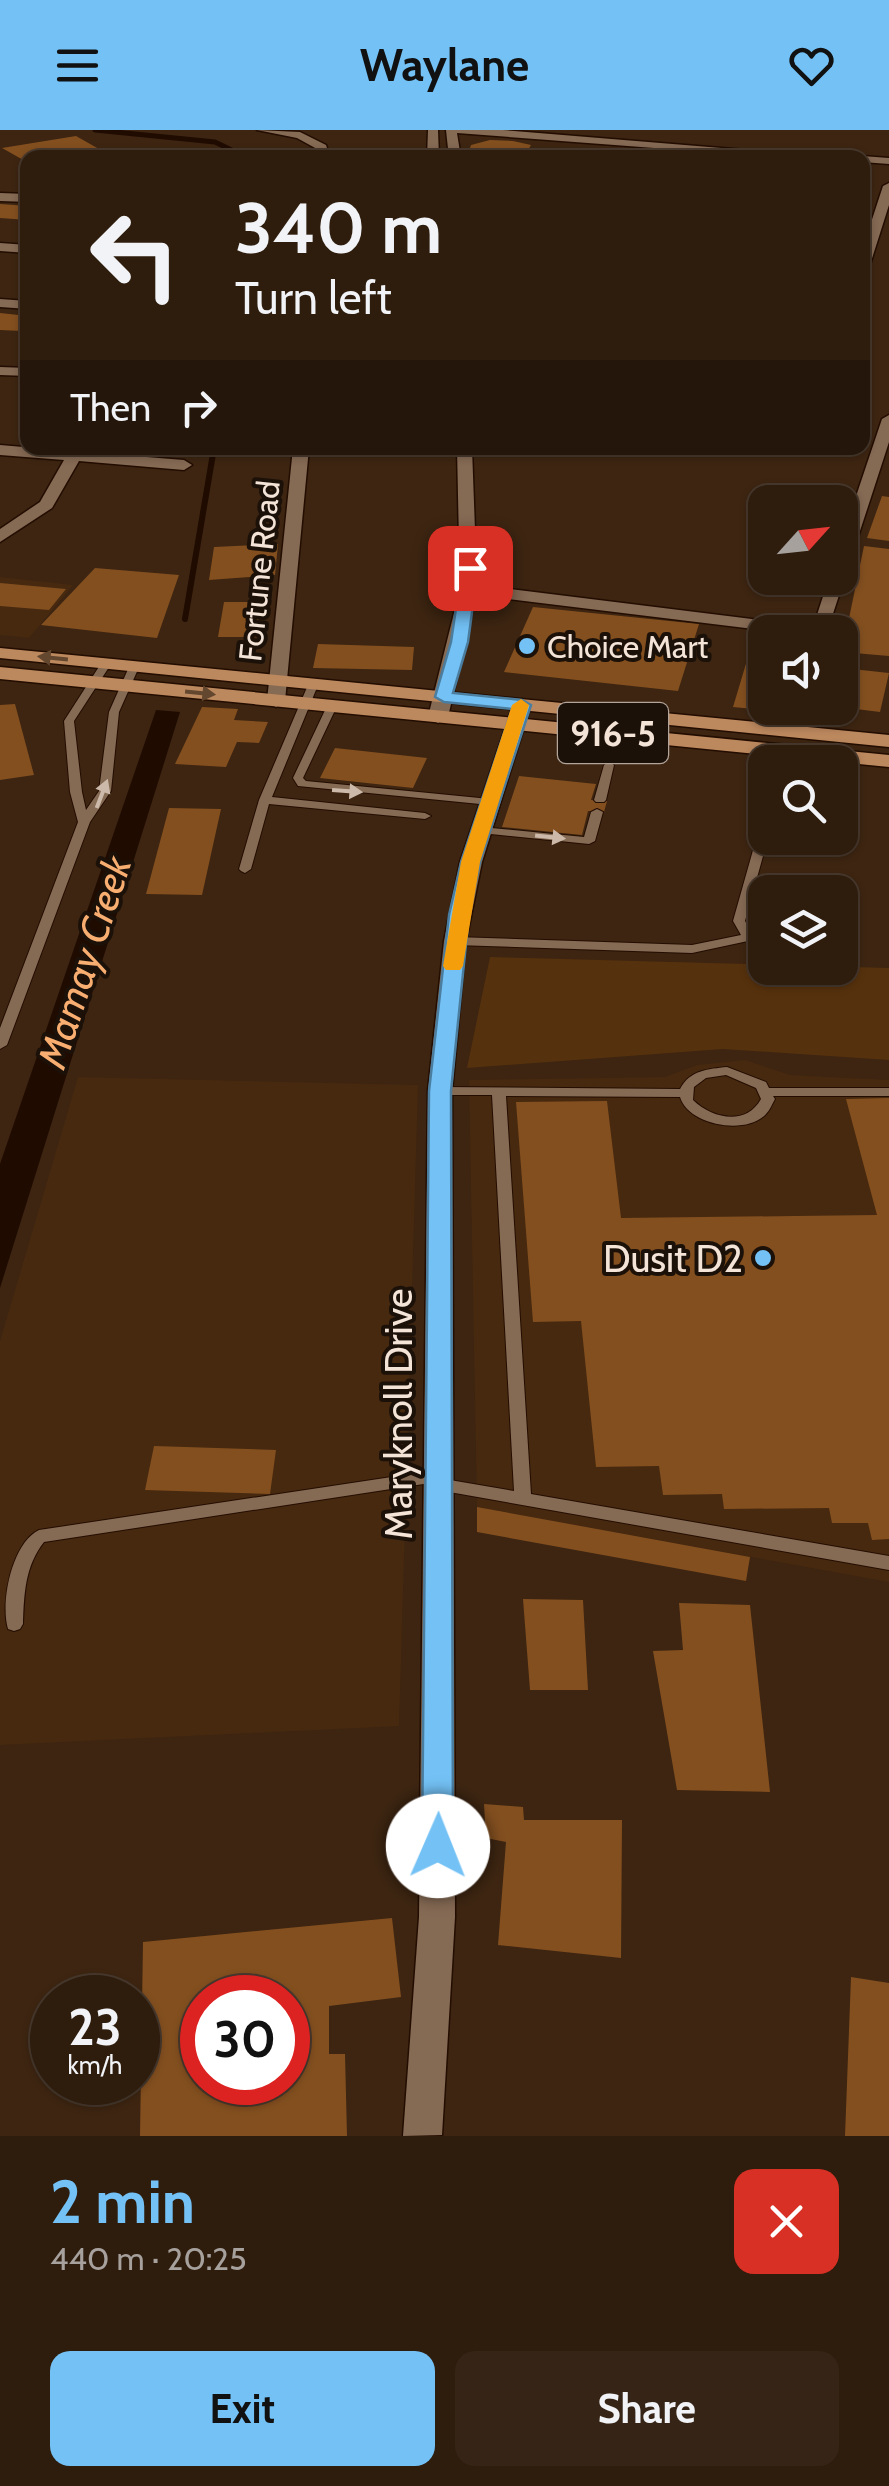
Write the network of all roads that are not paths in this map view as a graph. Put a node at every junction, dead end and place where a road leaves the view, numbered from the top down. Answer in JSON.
{"nodes":[{"id":1,"x":262,"y":130,"type":"edge"},
{"id":2,"x":455,"y":130,"type":"edge"},
{"id":3,"x":290,"y":131,"type":"edge"},
{"id":4,"x":320,"y":150,"type":"edge"},
{"id":5,"x":729,"y":150,"type":"edge"},
{"id":6,"x":889,"y":186,"type":"edge"},
{"id":7,"x":870,"y":209,"type":"edge"},
{"id":8,"x":880,"y":210,"type":"junction"},
{"id":9,"x":870,"y":243,"type":"edge"},
{"id":10,"x":889,"y":419,"type":"edge"},
{"id":11,"x":76,"y":455,"type":"edge"},
{"id":12,"x":102,"y":455,"type":"edge"},
{"id":13,"x":300,"y":455,"type":"edge"},
{"id":14,"x":464,"y":455,"type":"edge"},
{"id":15,"x":184,"y":465,"type":"dead end"},
{"id":16,"x":0,"y":536,"type":"edge"},
{"id":17,"x":469,"y":589,"type":"junction"},
{"id":18,"x":0,"y":653,"type":"edge"},
{"id":19,"x":106,"y":664,"type":"junction"},
{"id":20,"x":134,"y":666,"type":"junction"},
{"id":21,"x":0,"y":673,"type":"edge"},
{"id":22,"x":93,"y":682,"type":"junction"},
{"id":23,"x":124,"y":686,"type":"junction"},
{"id":24,"x":277,"y":691,"type":"junction"},
{"id":25,"x":308,"y":694,"type":"junction"},
{"id":26,"x":332,"y":706,"type":"junction"},
{"id":27,"x":441,"y":707,"type":"junction"},
{"id":28,"x":519,"y":715,"type":"junction"},
{"id":29,"x":697,"y":732,"type":"junction"},
{"id":30,"x":889,"y":742,"type":"edge"},
{"id":31,"x":748,"y":746,"type":"edge"},
{"id":32,"x":858,"y":760,"type":"edge"},
{"id":33,"x":889,"y":761,"type":"edge"},
{"id":34,"x":610,"y":766,"type":"dead end"},
{"id":35,"x":264,"y":800,"type":"junction"},
{"id":36,"x":425,"y":816,"type":"dead end"},
{"id":37,"x":486,"y":816,"type":"junction"},
{"id":38,"x":84,"y":822,"type":"junction"},
{"id":39,"x":246,"y":868,"type":"dead end"},
{"id":40,"x":748,"y":889,"type":"edge"},
{"id":41,"x":748,"y":937,"type":"joint"},
{"id":42,"x":456,"y":942,"type":"junction"},
{"id":43,"x":0,"y":1046,"type":"edge"},
{"id":44,"x":440,"y":1091,"type":"junction"},
{"id":45,"x":499,"y":1092,"type":"junction"},
{"id":46,"x":766,"y":1092,"type":"junction"},
{"id":47,"x":889,"y":1092,"type":"edge"},
{"id":48,"x":684,"y":1094,"type":"junction"},
{"id":49,"x":438,"y":1480,"type":"junction"},
{"id":50,"x":523,"y":1500,"type":"junction"},
{"id":51,"x":889,"y":1564,"type":"edge"},
{"id":52,"x":14,"y":1624,"type":"dead end"},
{"id":53,"x":422,"y":2135,"type":"edge"}],
"edges":[{"from":1,"to":3,"type":"street"},
{"from":2,"to":5,"type":"street"},
{"from":3,"to":4,"type":"street"},
{"from":6,"to":8,"type":"street"},
{"from":7,"to":8,"type":"street"},
{"from":8,"to":9,"type":"street"},
{"from":10,"to":17,"type":"street"},
{"from":11,"to":16,"type":"street"},
{"from":12,"to":15,"type":"street"},
{"from":13,"to":24,"type":"street","name":"Fortune Road"},
{"from":14,"to":17,"type":"street"},
{"from":17,"to":27,"type":"street"},
{"from":19,"to":18,"type":"main road","number":"916-5","one_way":true},
{"from":19,"to":20,"type":"main road","number":"916-5"},
{"from":19,"to":22,"type":"lane"},
{"from":20,"to":23,"type":"lane"},
{"from":20,"to":24,"type":"main road","number":"916-5"},
{"from":21,"to":22,"type":"main road","number":"916-5"},
{"from":22,"to":23,"type":"main road","number":"916-5"},
{"from":22,"to":38,"type":"lane"},
{"from":23,"to":24,"type":"main road","number":"916-5","one_way":true},
{"from":38,"to":23,"type":"lane","one_way":true},
{"from":24,"to":25,"type":"main road","number":"916-5"},
{"from":25,"to":26,"type":"main road","number":"916-5"},
{"from":25,"to":27,"type":"main road","number":"916-5"},
{"from":25,"to":35,"type":"lane"},
{"from":26,"to":27,"type":"main road","number":"916-5"},
{"from":26,"to":37,"type":"lane","one_way":true},
{"from":27,"to":28,"type":"main road","number":"916-5"},
{"from":28,"to":29,"type":"main road","number":"916-5"},
{"from":28,"to":37,"type":"street","name":"Maryknoll Drive"},
{"from":29,"to":30,"type":"main road","number":"916-5"},
{"from":29,"to":31,"type":"main road","number":"916-5"},
{"from":32,"to":33,"type":"main road","number":"916-5"},
{"from":37,"to":34,"type":"lane","one_way":true},
{"from":35,"to":36,"type":"lane"},
{"from":35,"to":39,"type":"lane"},
{"from":37,"to":42,"type":"street","name":"Maryknoll Drive"},
{"from":38,"to":43,"type":"lane"},
{"from":40,"to":41,"type":"lane"},
{"from":41,"to":42,"type":"lane"},
{"from":42,"to":44,"type":"street","name":"Maryknoll Drive"},
{"from":44,"to":45,"type":"lane"},
{"from":44,"to":49,"type":"street","name":"Maryknoll Drive"},
{"from":45,"to":48,"type":"lane"},
{"from":45,"to":50,"type":"lane"},
{"from":46,"to":47,"type":"lane"},
{"from":46,"to":48,"type":"lane"},
{"from":46,"to":48,"type":"lane"},
{"from":49,"to":50,"type":"lane"},
{"from":49,"to":52,"type":"lane"},
{"from":49,"to":53,"type":"street","name":"Maryknoll Drive"},
{"from":50,"to":51,"type":"lane"}]}
